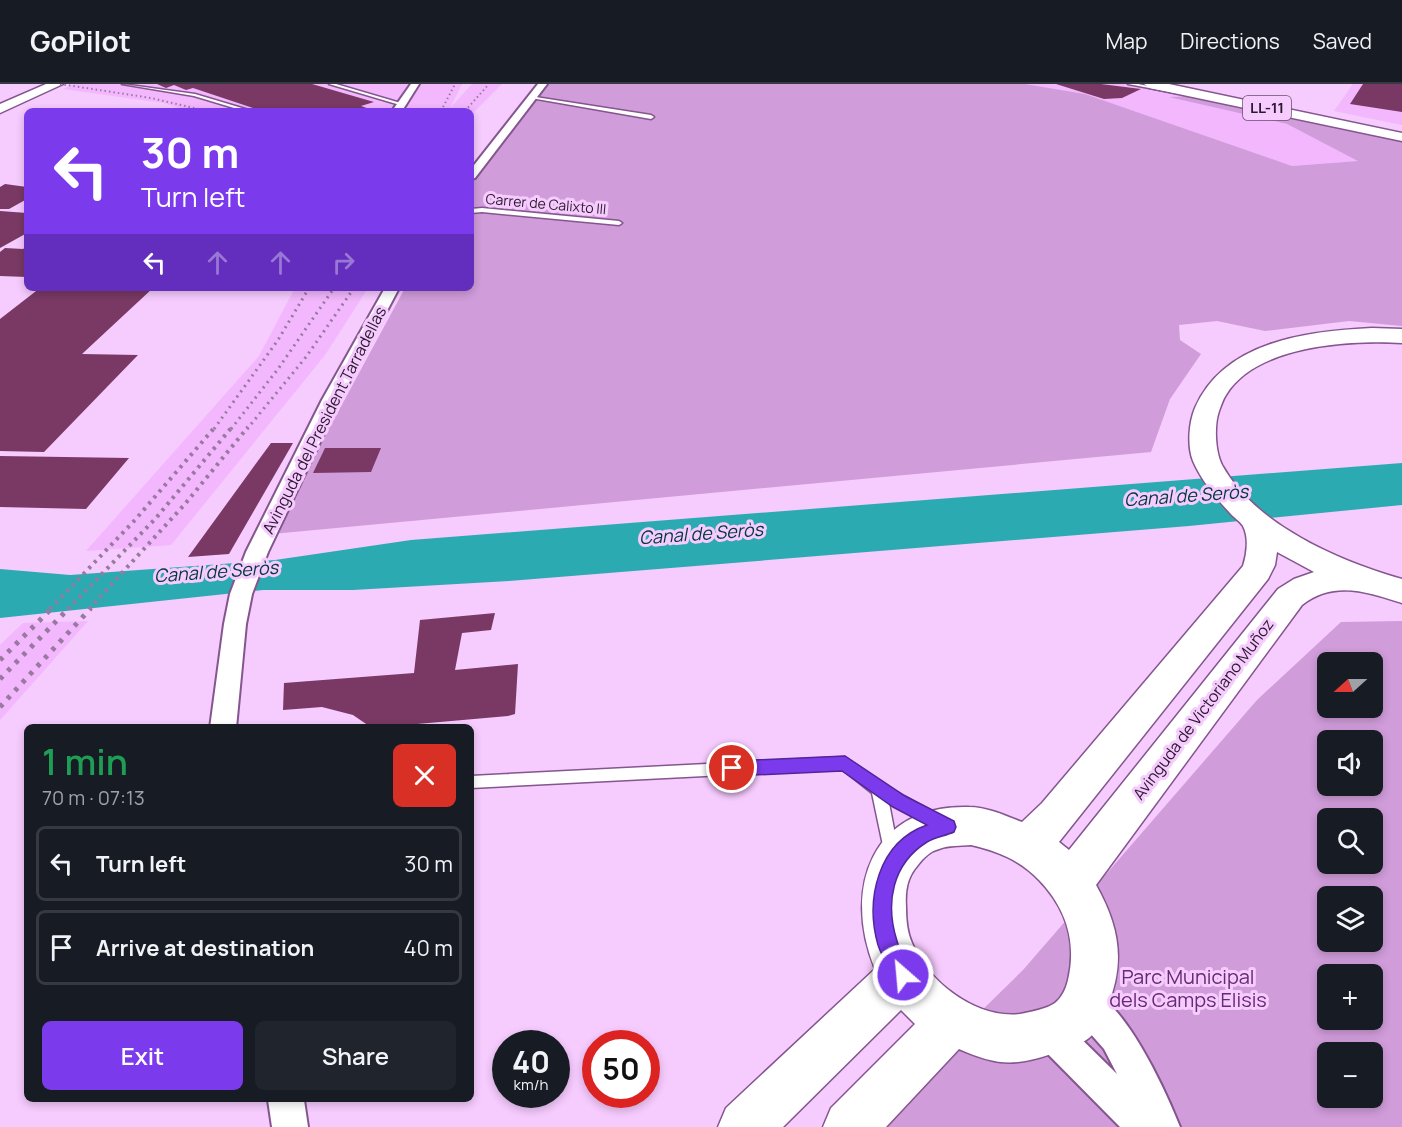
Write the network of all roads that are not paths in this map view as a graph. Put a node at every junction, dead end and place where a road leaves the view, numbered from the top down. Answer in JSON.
{"nodes":[{"id":1,"x":57,"y":84,"type":"edge"},
{"id":2,"x":124,"y":84,"type":"edge"},
{"id":3,"x":331,"y":84,"type":"edge"},
{"id":4,"x":415,"y":84,"type":"edge"},
{"id":5,"x":543,"y":84,"type":"edge"},
{"id":6,"x":1130,"y":84,"type":"edge"},
{"id":7,"x":1150,"y":84,"type":"edge"},
{"id":8,"x":1171,"y":84,"type":"edge"},
{"id":9,"x":1198,"y":94,"type":"junction"},
{"id":10,"x":531,"y":97,"type":"junction"},
{"id":11,"x":399,"y":107,"type":"edge"},
{"id":12,"x":239,"y":108,"type":"edge"},
{"id":13,"x":0,"y":109,"type":"edge"},
{"id":14,"x":651,"y":117,"type":"dead end"},
{"id":15,"x":1402,"y":132,"type":"edge"},
{"id":16,"x":1402,"y":136,"type":"edge"},
{"id":17,"x":474,"y":172,"type":"edge"},
{"id":18,"x":474,"y":211,"type":"edge"},
{"id":19,"x":620,"y":223,"type":"dead end"},
{"id":20,"x":390,"y":291,"type":"edge"},
{"id":21,"x":1402,"y":336,"type":"edge"},
{"id":22,"x":1257,"y":524,"type":"junction"},
{"id":23,"x":1363,"y":578,"type":"junction"},
{"id":24,"x":1402,"y":591,"type":"edge"},
{"id":25,"x":223,"y":724,"type":"edge"},
{"id":26,"x":474,"y":782,"type":"edge"},
{"id":27,"x":879,"y":789,"type":"junction"},
{"id":28,"x":948,"y":827,"type":"junction"},
{"id":29,"x":1028,"y":845,"type":"junction"},
{"id":30,"x":892,"y":864,"type":"junction"},
{"id":31,"x":1070,"y":883,"type":"junction"},
{"id":32,"x":903,"y":975,"type":"junction"},
{"id":33,"x":1084,"y":1002,"type":"junction"},
{"id":34,"x":951,"y":1022,"type":"junction"},
{"id":35,"x":1048,"y":1030,"type":"junction"},
{"id":36,"x":286,"y":1102,"type":"edge"},
{"id":37,"x":290,"y":1127,"type":"edge"},
{"id":38,"x":745,"y":1127,"type":"edge"},
{"id":39,"x":850,"y":1127,"type":"edge"},
{"id":40,"x":1145,"y":1127,"type":"edge"},
{"id":41,"x":1162,"y":1127,"type":"edge"}],
"edges":[{"from":1,"to":13,"type":"main road"},
{"from":2,"to":12,"type":"lane"},
{"from":3,"to":11,"type":"lane"},
{"from":4,"to":11,"type":"street"},
{"from":5,"to":10,"type":"street"},
{"from":6,"to":9,"type":"lane"},
{"from":7,"to":9,"type":"main road","number":"LL-11"},
{"from":8,"to":15,"type":"main road","number":"LL-11"},
{"from":9,"to":16,"type":"main road","number":"LL-11"},
{"from":10,"to":14,"type":"lane"},
{"from":10,"to":17,"type":"street"},
{"from":18,"to":19,"type":"lane","name":"Carrer de Calixto III"},
{"from":20,"to":25,"type":"street","name":"Avinguda del President Tarradellas"},
{"from":21,"to":22,"type":"main road"},
{"from":22,"to":23,"type":"main road"},
{"from":22,"to":29,"type":"main road"},
{"from":23,"to":24,"type":"main road"},
{"from":23,"to":31,"type":"main road","name":"Avinguda de Victoriano Muñoz"},
{"from":26,"to":27,"type":"lane"},
{"from":27,"to":28,"type":"lane"},
{"from":27,"to":30,"type":"lane"},
{"from":28,"to":29,"type":"main road"},
{"from":28,"to":30,"type":"main road"},
{"from":29,"to":31,"type":"main road"},
{"from":30,"to":32,"type":"main road"},
{"from":31,"to":33,"type":"main road"},
{"from":32,"to":34,"type":"main road"},
{"from":32,"to":38,"type":"main road"},
{"from":33,"to":35,"type":"main road"},
{"from":33,"to":41,"type":"street"},
{"from":34,"to":35,"type":"main road"},
{"from":34,"to":39,"type":"main road"},
{"from":35,"to":40,"type":"street"},
{"from":36,"to":37,"type":"street"}]}
